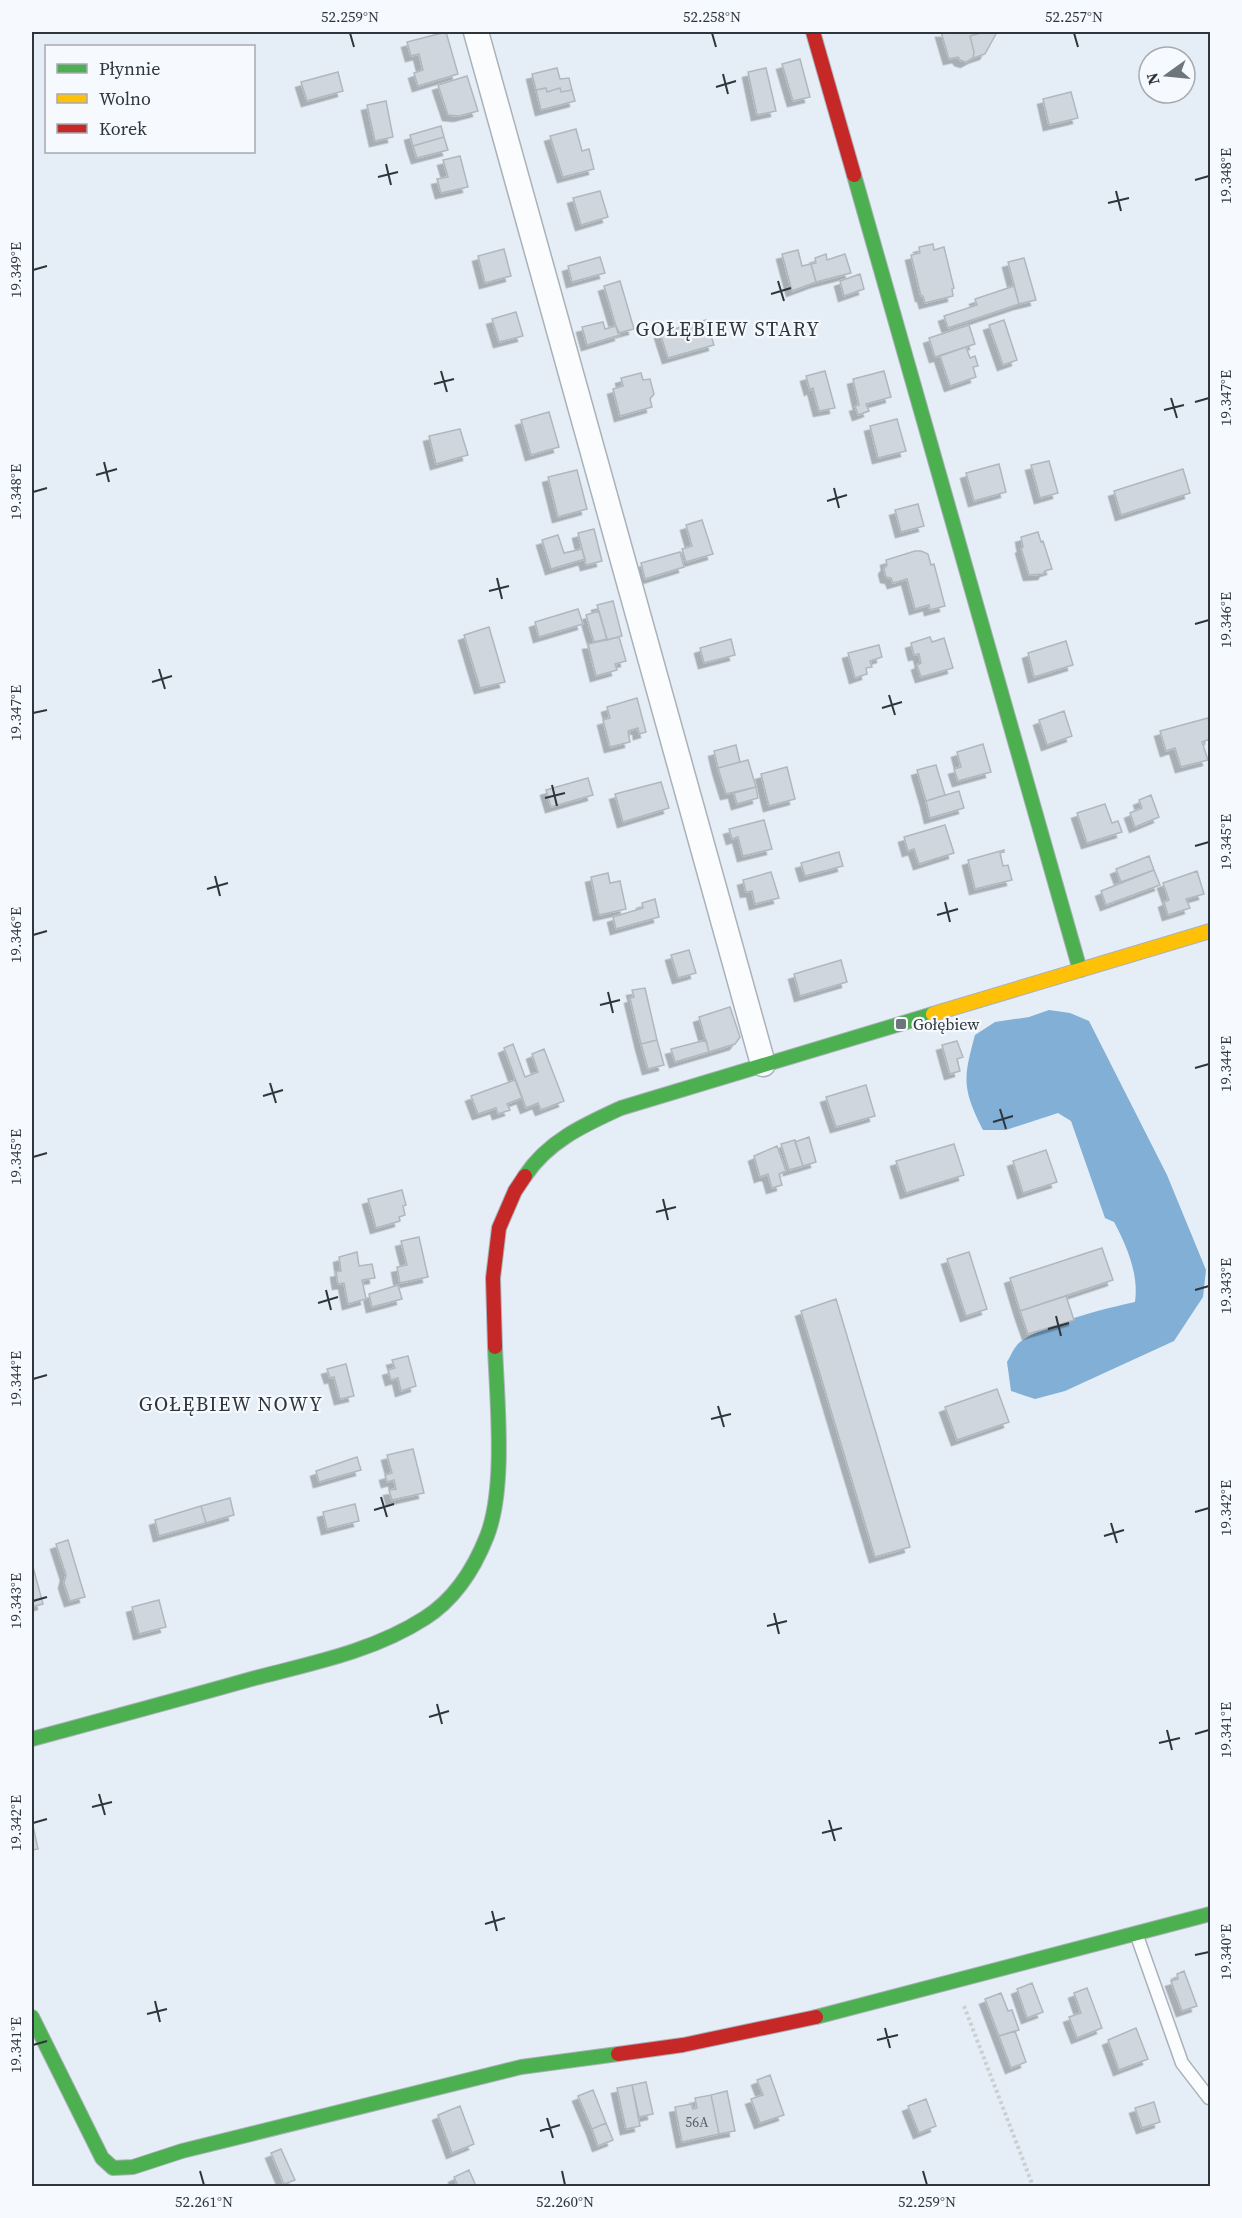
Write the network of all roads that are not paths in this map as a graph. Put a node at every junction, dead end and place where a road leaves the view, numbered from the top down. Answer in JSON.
{"nodes":[{"id":1,"x":476,"y":32,"type":"edge"},
{"id":2,"x":813,"y":32,"type":"edge"},
{"id":3,"x":1210,"y":931,"type":"edge"},
{"id":4,"x":1080,"y":970,"type":"junction"},
{"id":5,"x":763,"y":1064,"type":"junction"},
{"id":6,"x":32,"y":1739,"type":"edge"},
{"id":7,"x":1210,"y":1914,"type":"edge"},
{"id":8,"x":1136,"y":1934,"type":"junction"},
{"id":9,"x":32,"y":2017,"type":"edge"},
{"id":10,"x":1209,"y":2098,"type":"edge"}],
"edges":[{"from":1,"to":5,"type":"street"},
{"from":2,"to":4,"type":"street"},
{"from":3,"to":4,"type":"street"},
{"from":4,"to":5,"type":"street"},
{"from":5,"to":6,"type":"street"},
{"from":7,"to":8,"type":"street"},
{"from":8,"to":9,"type":"street"},
{"from":8,"to":10,"type":"lane"}]}
